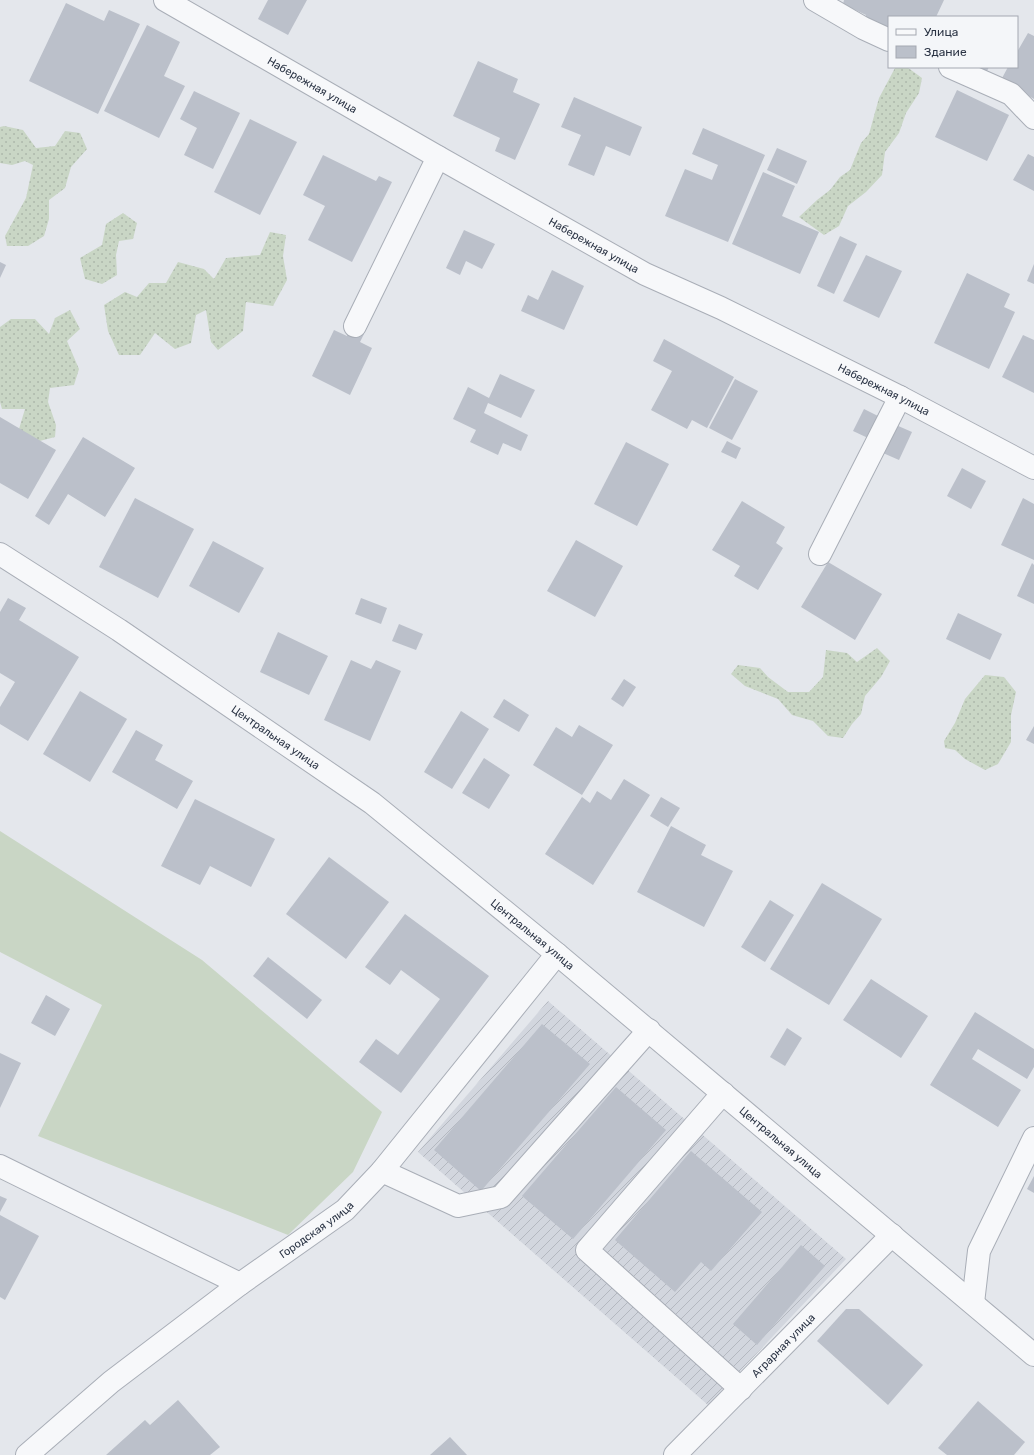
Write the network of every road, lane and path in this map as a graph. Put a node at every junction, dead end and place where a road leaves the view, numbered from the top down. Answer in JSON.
{"nodes":[{"id":1,"x":165,"y":0,"type":"edge"},
{"id":2,"x":815,"y":0,"type":"edge"},
{"id":3,"x":888,"y":40,"type":"edge"},
{"id":4,"x":952,"y":68,"type":"edge"},
{"id":5,"x":1034,"y":118,"type":"edge"},
{"id":6,"x":438,"y":158,"type":"junction"},
{"id":7,"x":355,"y":326,"type":"dead end"},
{"id":8,"x":900,"y":397,"type":"junction"},
{"id":9,"x":1034,"y":468,"type":"edge"},
{"id":10,"x":0,"y":554,"type":"edge"},
{"id":11,"x":820,"y":554,"type":"dead end"},
{"id":12,"x":557,"y":954,"type":"junction"},
{"id":13,"x":649,"y":1030,"type":"junction"},
{"id":14,"x":723,"y":1093,"type":"junction"},
{"id":15,"x":1034,"y":1138,"type":"edge"},
{"id":16,"x":0,"y":1166,"type":"edge"},
{"id":17,"x":382,"y":1171,"type":"junction"},
{"id":18,"x":892,"y":1235,"type":"junction"},
{"id":19,"x":240,"y":1284,"type":"junction"},
{"id":20,"x":973,"y":1303,"type":"junction"},
{"id":21,"x":1034,"y":1355,"type":"edge"},
{"id":22,"x":741,"y":1389,"type":"junction"},
{"id":23,"x":27,"y":1455,"type":"edge"},
{"id":24,"x":675,"y":1455,"type":"edge"}],
"edges":[{"from":1,"to":6,"type":"street","name":"Набережная улица"},
{"from":2,"to":3,"type":"street"},
{"from":4,"to":5,"type":"street"},
{"from":6,"to":7,"type":"street"},
{"from":6,"to":8,"type":"street","name":"Набережная улица"},
{"from":8,"to":9,"type":"street","name":"Набережная улица"},
{"from":8,"to":11,"type":"street"},
{"from":10,"to":12,"type":"street","name":"Центральная улица"},
{"from":12,"to":13,"type":"street","name":"Центральная улица"},
{"from":12,"to":17,"type":"street","name":"Городская улица"},
{"from":13,"to":14,"type":"street","name":"Центральная улица"},
{"from":13,"to":17,"type":"street"},
{"from":14,"to":18,"type":"street","name":"Центральная улица"},
{"from":14,"to":22,"type":"street"},
{"from":15,"to":20,"type":"street"},
{"from":16,"to":19,"type":"street"},
{"from":17,"to":19,"type":"street","name":"Городская улица"},
{"from":18,"to":20,"type":"street","name":"Центральная улица"},
{"from":18,"to":22,"type":"street","name":"Аграрная улица"},
{"from":19,"to":23,"type":"street","name":"Городская улица"},
{"from":20,"to":21,"type":"street","name":"Центральная улица"},
{"from":22,"to":24,"type":"street","name":"Аграрная улица"}]}
